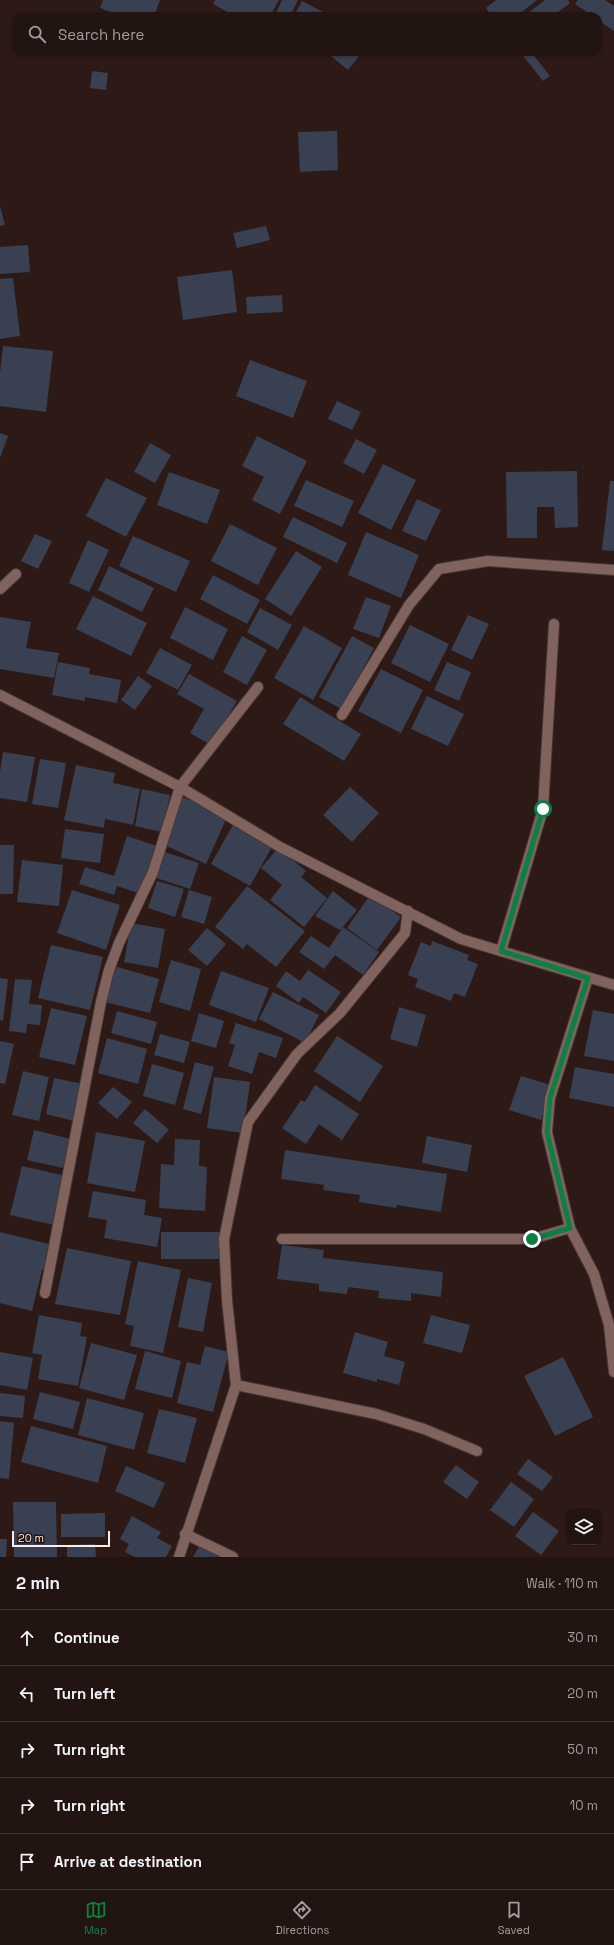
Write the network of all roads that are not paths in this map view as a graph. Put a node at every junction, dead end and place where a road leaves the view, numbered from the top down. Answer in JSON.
{"nodes":[{"id":1,"x":614,"y":570,"type":"edge"},
{"id":2,"x":16,"y":574,"type":"dead end"},
{"id":3,"x":0,"y":589,"type":"edge"},
{"id":4,"x":554,"y":624,"type":"dead end"},
{"id":5,"x":258,"y":686,"type":"dead end"},
{"id":6,"x":0,"y":695,"type":"edge"},
{"id":7,"x":342,"y":715,"type":"dead end"},
{"id":8,"x":180,"y":787,"type":"junction"},
{"id":9,"x":408,"y":911,"type":"junction"},
{"id":10,"x":501,"y":951,"type":"junction"},
{"id":11,"x":588,"y":978,"type":"junction"},
{"id":12,"x":614,"y":985,"type":"edge"},
{"id":13,"x":570,"y":1228,"type":"junction"},
{"id":14,"x":282,"y":1239,"type":"dead end"},
{"id":15,"x":45,"y":1293,"type":"dead end"},
{"id":16,"x":614,"y":1372,"type":"edge"},
{"id":17,"x":236,"y":1385,"type":"junction"},
{"id":18,"x":477,"y":1451,"type":"dead end"},
{"id":19,"x":185,"y":1534,"type":"junction"},
{"id":20,"x":179,"y":1557,"type":"edge"},
{"id":21,"x":233,"y":1557,"type":"edge"}],
"edges":[{"from":1,"to":7,"type":"street"},
{"from":2,"to":3,"type":"street"},
{"from":4,"to":10,"type":"street"},
{"from":5,"to":8,"type":"street"},
{"from":6,"to":8,"type":"street"},
{"from":8,"to":9,"type":"street"},
{"from":8,"to":15,"type":"street"},
{"from":9,"to":10,"type":"street"},
{"from":9,"to":17,"type":"street"},
{"from":10,"to":11,"type":"street"},
{"from":11,"to":12,"type":"street"},
{"from":11,"to":13,"type":"street"},
{"from":13,"to":14,"type":"street"},
{"from":13,"to":16,"type":"street"},
{"from":17,"to":18,"type":"street"},
{"from":17,"to":19,"type":"street"},
{"from":19,"to":20,"type":"street"},
{"from":19,"to":21,"type":"street"}]}
